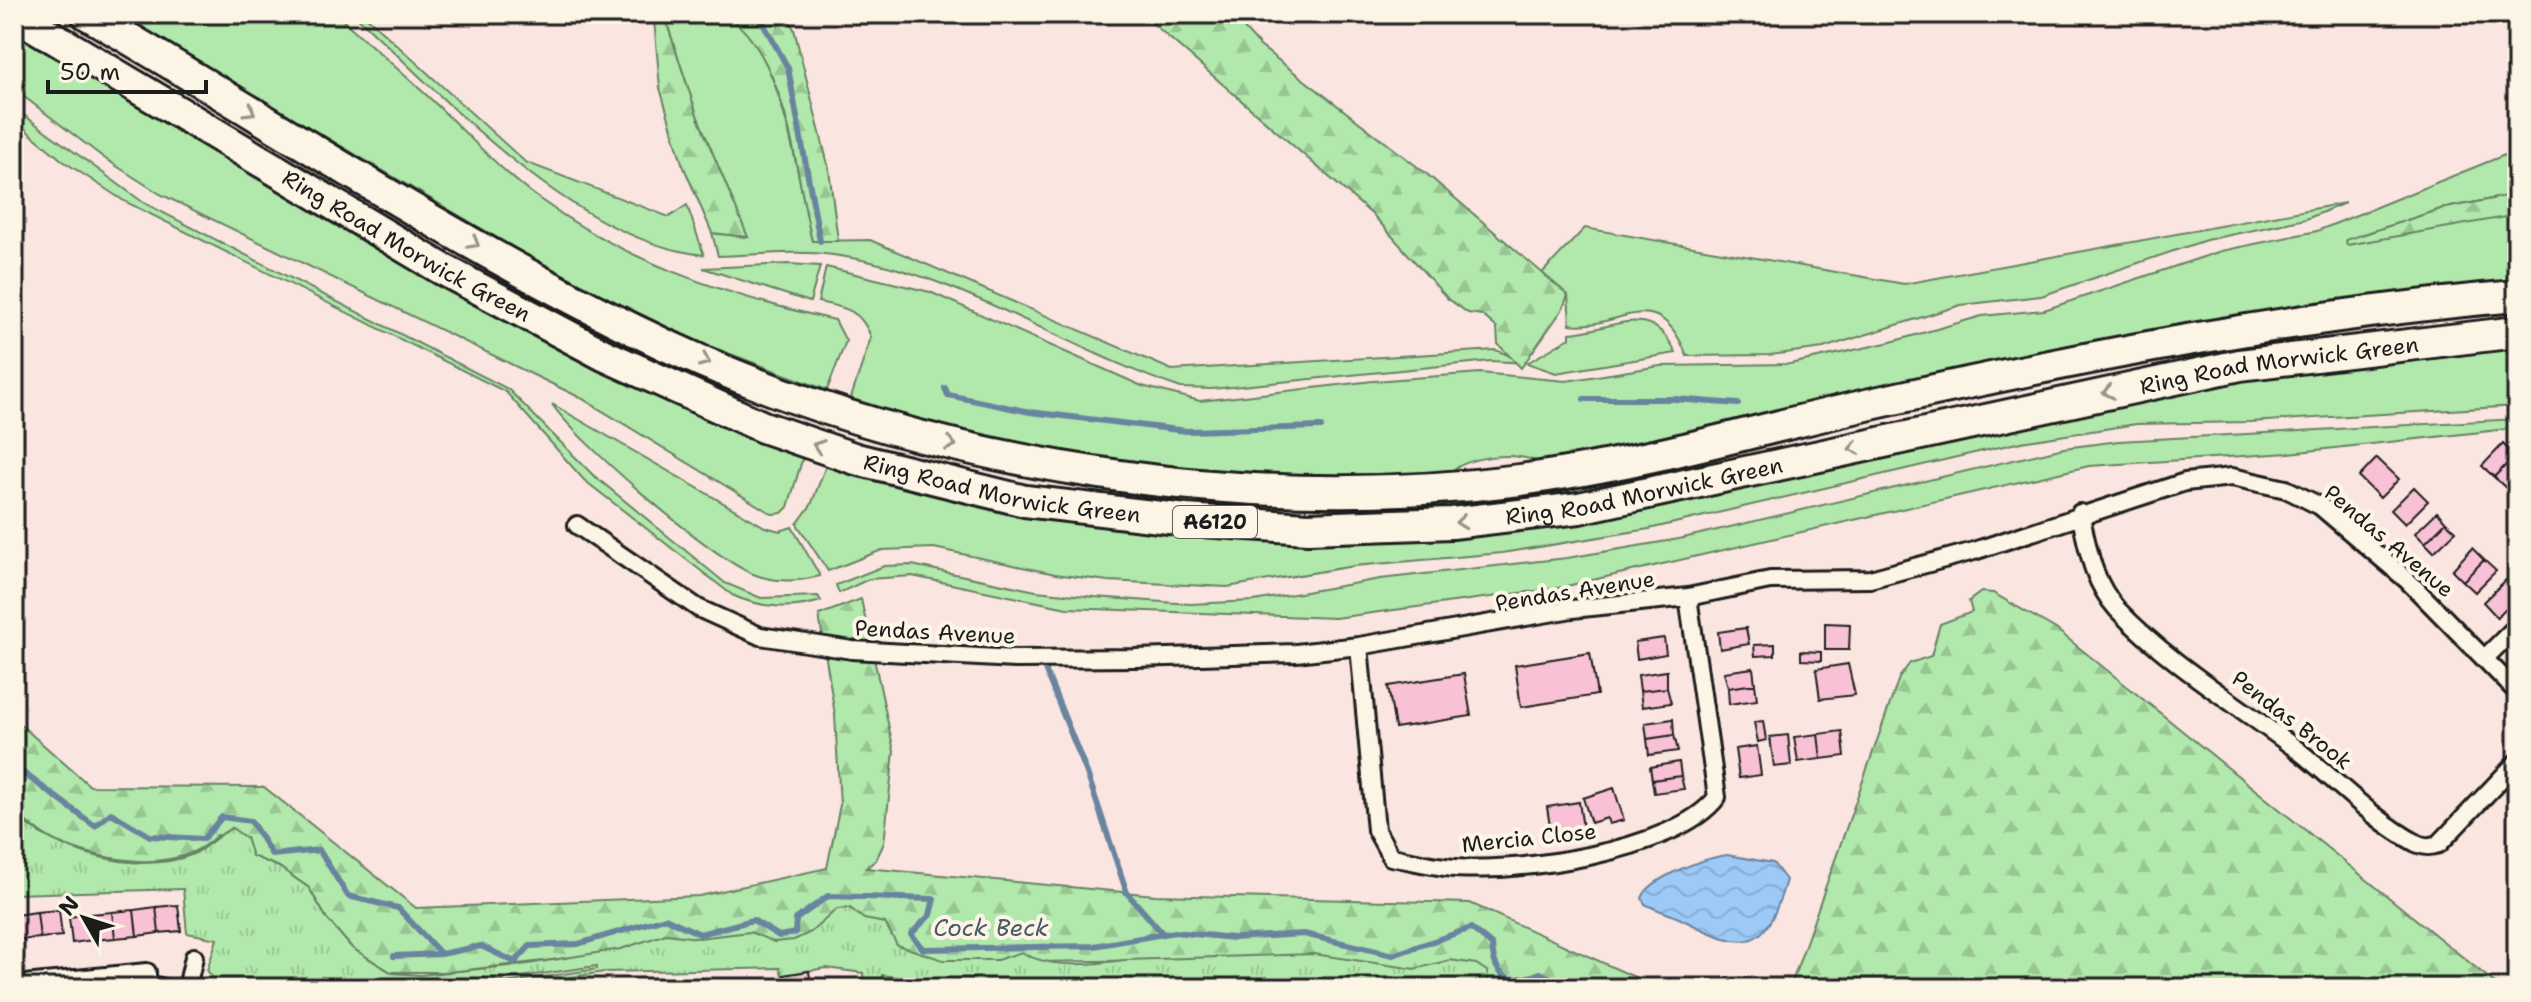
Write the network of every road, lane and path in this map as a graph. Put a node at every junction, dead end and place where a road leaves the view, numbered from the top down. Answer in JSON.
{"nodes":[{"id":1,"x":14,"y":14,"type":"edge"},
{"id":2,"x":87,"y":14,"type":"edge"},
{"id":3,"x":2517,"y":296,"type":"edge"},
{"id":4,"x":2517,"y":332,"type":"edge"},
{"id":5,"x":2080,"y":513,"type":"junction"},
{"id":6,"x":577,"y":525,"type":"dead end"},
{"id":7,"x":1688,"y":597,"type":"junction"},
{"id":8,"x":2517,"y":626,"type":"edge"},
{"id":9,"x":1359,"y":646,"type":"junction"},
{"id":10,"x":2486,"y":657,"type":"junction"},
{"id":11,"x":2517,"y":692,"type":"edge"},
{"id":12,"x":2517,"y":762,"type":"edge"},
{"id":13,"x":194,"y":957,"type":"dead end"},
{"id":14,"x":14,"y":985,"type":"edge"},
{"id":15,"x":147,"y":986,"type":"edge"},
{"id":16,"x":164,"y":988,"type":"edge"},
{"id":17,"x":187,"y":988,"type":"edge"}],
"edges":[{"from":4,"to":1,"type":"highway","name":"Ring Road Morwick Green","number":"A6120","one_way":true},
{"from":2,"to":3,"type":"highway","name":"Ring Road Morwick Green","number":"A6120","one_way":true},
{"from":5,"to":7,"type":"street","name":"Pendas Avenue"},
{"from":5,"to":10,"type":"street","name":"Pendas Avenue"},
{"from":5,"to":12,"type":"street","name":"Pendas Brook"},
{"from":6,"to":9,"type":"street","name":"Pendas Avenue"},
{"from":7,"to":9,"type":"street","name":"Pendas Avenue"},
{"from":7,"to":9,"type":"street","name":"Mercia Close"},
{"from":8,"to":10,"type":"street"},
{"from":10,"to":11,"type":"street","name":"Pendas Avenue"},
{"from":13,"to":17,"type":"street"},
{"from":14,"to":15,"type":"street"},
{"from":15,"to":16,"type":"street"}]}
